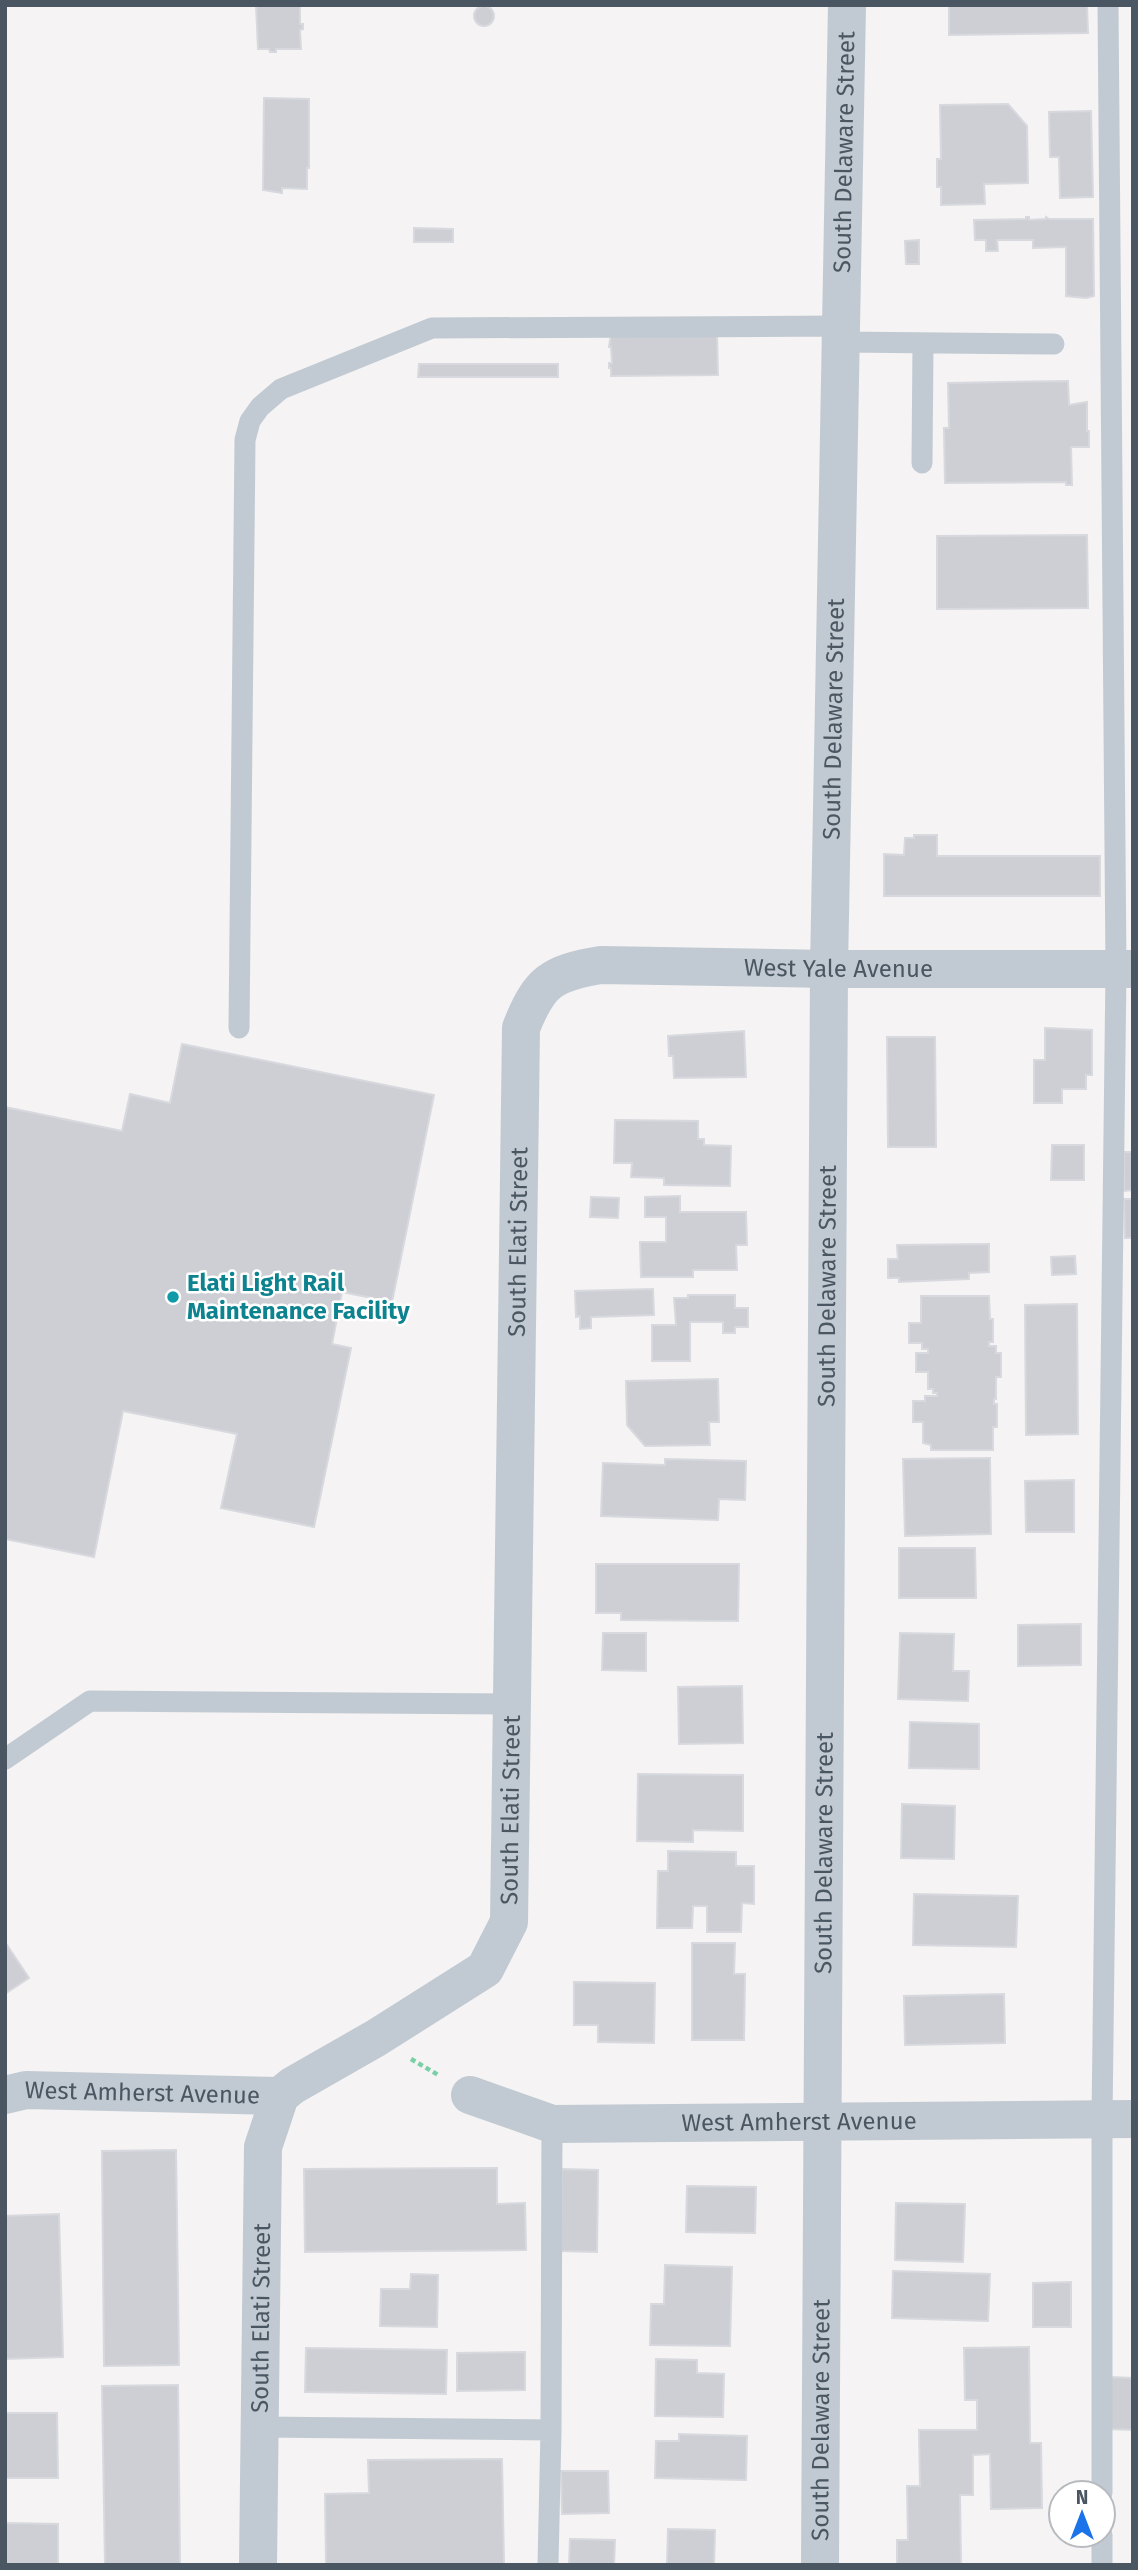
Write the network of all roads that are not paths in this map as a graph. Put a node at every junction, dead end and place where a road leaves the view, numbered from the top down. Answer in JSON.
{"nodes":[{"id":1,"x":846,"y":5,"type":"edge"},
{"id":2,"x":1108,"y":5,"type":"edge"},
{"id":3,"x":841,"y":334,"type":"junction"},
{"id":4,"x":923,"y":343,"type":"junction"},
{"id":5,"x":1054,"y":344,"type":"dead end"},
{"id":6,"x":922,"y":463,"type":"dead end"},
{"id":7,"x":829,"y":969,"type":"junction"},
{"id":8,"x":1124,"y":969,"type":"edge"},
{"id":9,"x":546,"y":982,"type":"joint"},
{"id":10,"x":239,"y":1028,"type":"dead end"},
{"id":11,"x":512,"y":1704,"type":"junction"},
{"id":12,"x":5,"y":1759,"type":"edge"},
{"id":13,"x":5,"y":2095,"type":"edge"},
{"id":14,"x":470,"y":2095,"type":"road end"},
{"id":15,"x":280,"y":2096,"type":"junction"},
{"id":16,"x":1117,"y":2119,"type":"edge"},
{"id":17,"x":822,"y":2122,"type":"junction"},
{"id":18,"x":552,"y":2124,"type":"junction"},
{"id":19,"x":260,"y":2427,"type":"junction"},
{"id":20,"x":551,"y":2430,"type":"junction"},
{"id":21,"x":1103,"y":2479,"type":"edge"},
{"id":22,"x":258,"y":2565,"type":"edge"},
{"id":23,"x":548,"y":2565,"type":"edge"},
{"id":24,"x":820,"y":2565,"type":"edge"}],
"edges":[{"from":1,"to":3,"type":"street","name":"South Delaware Street"},
{"from":2,"to":8,"type":"lane"},
{"from":3,"to":4,"type":"lane"},
{"from":3,"to":7,"type":"street","name":"South Delaware Street"},
{"from":3,"to":10,"type":"lane"},
{"from":4,"to":5,"type":"lane"},
{"from":4,"to":6,"type":"lane"},
{"from":7,"to":8,"type":"street","name":"West Yale Avenue"},
{"from":7,"to":9,"type":"street","name":"West Yale Avenue"},
{"from":7,"to":17,"type":"street","name":"South Delaware Street"},
{"from":8,"to":16,"type":"lane"},
{"from":9,"to":11,"type":"street","name":"South Elati Street"},
{"from":11,"to":12,"type":"lane"},
{"from":11,"to":15,"type":"street","name":"South Elati Street"},
{"from":13,"to":15,"type":"street","name":"West Amherst Avenue"},
{"from":14,"to":18,"type":"street","name":"West Amherst Avenue"},
{"from":15,"to":19,"type":"street","name":"South Elati Street"},
{"from":16,"to":17,"type":"street","name":"West Amherst Avenue"},
{"from":16,"to":21,"type":"lane"},
{"from":17,"to":18,"type":"street","name":"West Amherst Avenue"},
{"from":17,"to":24,"type":"street","name":"South Delaware Street"},
{"from":18,"to":20,"type":"lane"},
{"from":19,"to":20,"type":"lane"},
{"from":19,"to":22,"type":"street","name":"South Elati Street"},
{"from":20,"to":23,"type":"lane"}]}
